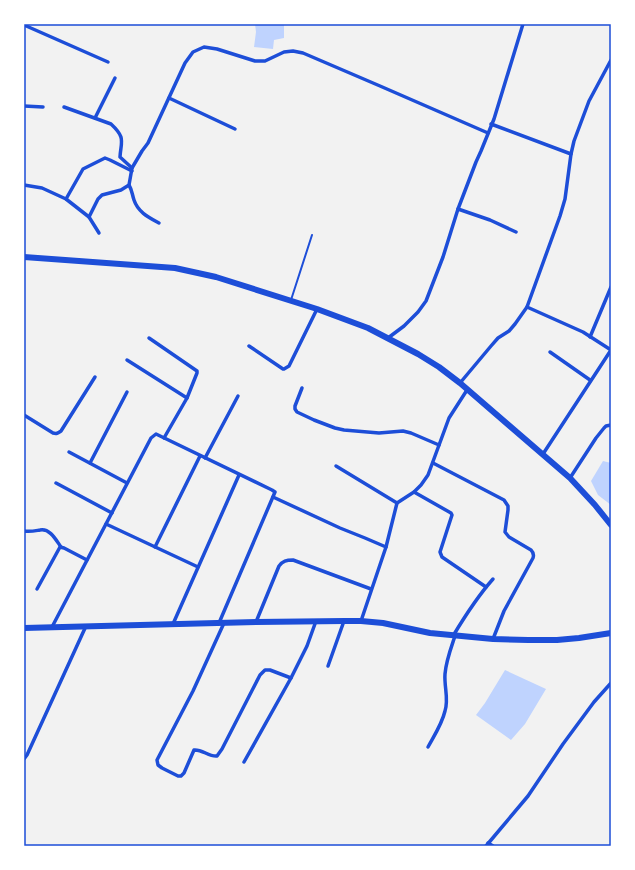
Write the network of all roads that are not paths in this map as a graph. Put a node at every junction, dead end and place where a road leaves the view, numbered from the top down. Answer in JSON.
{"nodes":[{"id":1,"x":523,"y":24,"type":"edge"},
{"id":2,"x":24,"y":25,"type":"edge"},
{"id":3,"x":611,"y":60,"type":"edge"},
{"id":4,"x":108,"y":62,"type":"dead end"},
{"id":5,"x":115,"y":78,"type":"dead end"},
{"id":6,"x":169,"y":98,"type":"junction"},
{"id":7,"x":24,"y":106,"type":"edge"},
{"id":8,"x":64,"y":106,"type":"dead end"},
{"id":9,"x":43,"y":107,"type":"dead end"},
{"id":10,"x":95,"y":118,"type":"junction"},
{"id":11,"x":491,"y":124,"type":"junction"},
{"id":12,"x":235,"y":129,"type":"dead end"},
{"id":13,"x":488,"y":134,"type":"junction"},
{"id":14,"x":570,"y":154,"type":"junction"},
{"id":15,"x":132,"y":169,"type":"junction"},
{"id":16,"x":24,"y":185,"type":"edge"},
{"id":17,"x":129,"y":185,"type":"junction"},
{"id":18,"x":66,"y":199,"type":"junction"},
{"id":19,"x":458,"y":209,"type":"junction"},
{"id":20,"x":89,"y":217,"type":"junction"},
{"id":21,"x":159,"y":223,"type":"dead end"},
{"id":22,"x":516,"y":232,"type":"dead end"},
{"id":23,"x":99,"y":233,"type":"dead end"},
{"id":24,"x":312,"y":236,"type":"dead end"},
{"id":25,"x":24,"y":257,"type":"edge"},
{"id":26,"x":611,"y":287,"type":"edge"},
{"id":27,"x":291,"y":301,"type":"junction"},
{"id":28,"x":527,"y":307,"type":"junction"},
{"id":29,"x":317,"y":309,"type":"junction"},
{"id":30,"x":590,"y":337,"type":"junction"},
{"id":31,"x":149,"y":338,"type":"dead end"},
{"id":32,"x":388,"y":338,"type":"junction"},
{"id":33,"x":249,"y":346,"type":"dead end"},
{"id":34,"x":611,"y":350,"type":"edge"},
{"id":35,"x":550,"y":352,"type":"dead end"},
{"id":36,"x":127,"y":360,"type":"dead end"},
{"id":37,"x":95,"y":377,"type":"dead end"},
{"id":38,"x":590,"y":380,"type":"junction"},
{"id":39,"x":460,"y":383,"type":"junction"},
{"id":40,"x":302,"y":388,"type":"dead end"},
{"id":41,"x":467,"y":390,"type":"junction"},
{"id":42,"x":127,"y":392,"type":"dead end"},
{"id":43,"x":238,"y":396,"type":"dead end"},
{"id":44,"x":187,"y":398,"type":"junction"},
{"id":45,"x":24,"y":415,"type":"edge"},
{"id":46,"x":611,"y":425,"type":"edge"},
{"id":47,"x":164,"y":438,"type":"junction"},
{"id":48,"x":439,"y":444,"type":"junction"},
{"id":49,"x":69,"y":452,"type":"dead end"},
{"id":50,"x":543,"y":454,"type":"junction"},
{"id":51,"x":200,"y":456,"type":"junction"},
{"id":52,"x":205,"y":458,"type":"junction"},
{"id":53,"x":90,"y":463,"type":"junction"},
{"id":54,"x":433,"y":463,"type":"junction"},
{"id":55,"x":336,"y":466,"type":"dead end"},
{"id":56,"x":239,"y":475,"type":"junction"},
{"id":57,"x":570,"y":478,"type":"junction"},
{"id":58,"x":56,"y":483,"type":"dead end"},
{"id":59,"x":127,"y":483,"type":"junction"},
{"id":60,"x":414,"y":492,"type":"junction"},
{"id":61,"x":273,"y":497,"type":"junction"},
{"id":62,"x":397,"y":503,"type":"junction"},
{"id":63,"x":112,"y":513,"type":"junction"},
{"id":64,"x":106,"y":524,"type":"junction"},
{"id":65,"x":611,"y":525,"type":"edge"},
{"id":66,"x":24,"y":531,"type":"edge"},
{"id":67,"x":61,"y":547,"type":"junction"},
{"id":68,"x":155,"y":547,"type":"junction"},
{"id":69,"x":386,"y":547,"type":"junction"},
{"id":70,"x":87,"y":560,"type":"junction"},
{"id":71,"x":198,"y":567,"type":"junction"},
{"id":72,"x":493,"y":579,"type":"dead end"},
{"id":73,"x":486,"y":587,"type":"junction"},
{"id":74,"x":36,"y":589,"type":"dead end"},
{"id":75,"x":371,"y":589,"type":"junction"},
{"id":76,"x":316,"y":621,"type":"junction"},
{"id":77,"x":344,"y":621,"type":"junction"},
{"id":78,"x":361,"y":621,"type":"junction"},
{"id":79,"x":256,"y":622,"type":"junction"},
{"id":80,"x":221,"y":623,"type":"junction"},
{"id":81,"x":173,"y":624,"type":"junction"},
{"id":82,"x":86,"y":626,"type":"junction"},
{"id":83,"x":52,"y":627,"type":"junction"},
{"id":84,"x":24,"y":628,"type":"edge"},
{"id":85,"x":611,"y":633,"type":"edge"},
{"id":86,"x":454,"y":636,"type":"junction"},
{"id":87,"x":493,"y":639,"type":"junction"},
{"id":88,"x":328,"y":666,"type":"dead end"},
{"id":89,"x":291,"y":678,"type":"junction"},
{"id":90,"x":611,"y":683,"type":"edge"},
{"id":91,"x":428,"y":747,"type":"dead end"},
{"id":92,"x":24,"y":759,"type":"edge"},
{"id":93,"x":244,"y":762,"type":"dead end"},
{"id":94,"x":487,"y":844,"type":"edge"},
{"id":95,"x":494,"y":846,"type":"edge"}],
"edges":[{"from":1,"to":11,"type":"street"},
{"from":2,"to":4,"type":"street"},
{"from":3,"to":14,"type":"street"},
{"from":5,"to":10,"type":"street"},
{"from":6,"to":12,"type":"street"},
{"from":6,"to":13,"type":"street"},
{"from":6,"to":15,"type":"street"},
{"from":7,"to":9,"type":"street"},
{"from":8,"to":10,"type":"street"},
{"from":10,"to":15,"type":"street"},
{"from":11,"to":13,"type":"street"},
{"from":11,"to":14,"type":"street"},
{"from":13,"to":19,"type":"street"},
{"from":14,"to":28,"type":"street"},
{"from":15,"to":17,"type":"street"},
{"from":15,"to":18,"type":"street"},
{"from":16,"to":18,"type":"street"},
{"from":17,"to":20,"type":"street"},
{"from":17,"to":21,"type":"street"},
{"from":18,"to":20,"type":"street"},
{"from":19,"to":22,"type":"street"},
{"from":19,"to":32,"type":"street"},
{"from":20,"to":23,"type":"street"},
{"from":24,"to":27,"type":"lane"},
{"from":25,"to":27,"type":"highway"},
{"from":26,"to":30,"type":"street"},
{"from":27,"to":29,"type":"highway"},
{"from":28,"to":30,"type":"street"},
{"from":28,"to":39,"type":"street"},
{"from":29,"to":32,"type":"highway"},
{"from":29,"to":33,"type":"street"},
{"from":30,"to":34,"type":"street"},
{"from":31,"to":44,"type":"street"},
{"from":32,"to":39,"type":"highway"},
{"from":34,"to":38,"type":"street"},
{"from":35,"to":38,"type":"street"},
{"from":36,"to":44,"type":"street"},
{"from":37,"to":45,"type":"street"},
{"from":38,"to":50,"type":"street"},
{"from":39,"to":41,"type":"highway"},
{"from":40,"to":48,"type":"street"},
{"from":41,"to":48,"type":"street"},
{"from":41,"to":50,"type":"highway"},
{"from":42,"to":53,"type":"street"},
{"from":43,"to":52,"type":"street"},
{"from":44,"to":47,"type":"street"},
{"from":46,"to":57,"type":"street"},
{"from":47,"to":51,"type":"street"},
{"from":47,"to":59,"type":"street"},
{"from":48,"to":54,"type":"street"},
{"from":49,"to":53,"type":"street"},
{"from":50,"to":57,"type":"highway"},
{"from":51,"to":52,"type":"street"},
{"from":51,"to":68,"type":"street"},
{"from":52,"to":56,"type":"street"},
{"from":53,"to":59,"type":"street"},
{"from":54,"to":60,"type":"street"},
{"from":54,"to":87,"type":"street"},
{"from":55,"to":62,"type":"street"},
{"from":56,"to":61,"type":"street"},
{"from":56,"to":71,"type":"street"},
{"from":57,"to":65,"type":"highway"},
{"from":58,"to":63,"type":"street"},
{"from":59,"to":63,"type":"street"},
{"from":60,"to":62,"type":"street"},
{"from":60,"to":73,"type":"street"},
{"from":61,"to":69,"type":"street"},
{"from":61,"to":80,"type":"street"},
{"from":62,"to":69,"type":"street"},
{"from":63,"to":64,"type":"street"},
{"from":64,"to":68,"type":"street"},
{"from":64,"to":70,"type":"street"},
{"from":66,"to":67,"type":"street"},
{"from":67,"to":70,"type":"street"},
{"from":67,"to":74,"type":"street"},
{"from":68,"to":71,"type":"street"},
{"from":69,"to":75,"type":"street"},
{"from":70,"to":83,"type":"street"},
{"from":71,"to":81,"type":"street"},
{"from":72,"to":73,"type":"street"},
{"from":73,"to":86,"type":"street"},
{"from":75,"to":78,"type":"street"},
{"from":75,"to":79,"type":"street"},
{"from":76,"to":77,"type":"highway"},
{"from":76,"to":79,"type":"highway"},
{"from":76,"to":89,"type":"street"},
{"from":77,"to":78,"type":"highway"},
{"from":77,"to":88,"type":"street"},
{"from":78,"to":86,"type":"highway"},
{"from":79,"to":80,"type":"highway"},
{"from":80,"to":81,"type":"highway"},
{"from":80,"to":89,"type":"street"},
{"from":81,"to":82,"type":"highway"},
{"from":82,"to":83,"type":"highway"},
{"from":82,"to":92,"type":"street"},
{"from":83,"to":84,"type":"highway"},
{"from":85,"to":87,"type":"highway"},
{"from":86,"to":87,"type":"highway"},
{"from":86,"to":91,"type":"street"},
{"from":89,"to":93,"type":"street"},
{"from":90,"to":94,"type":"street"},
{"from":94,"to":95,"type":"street"}]}
